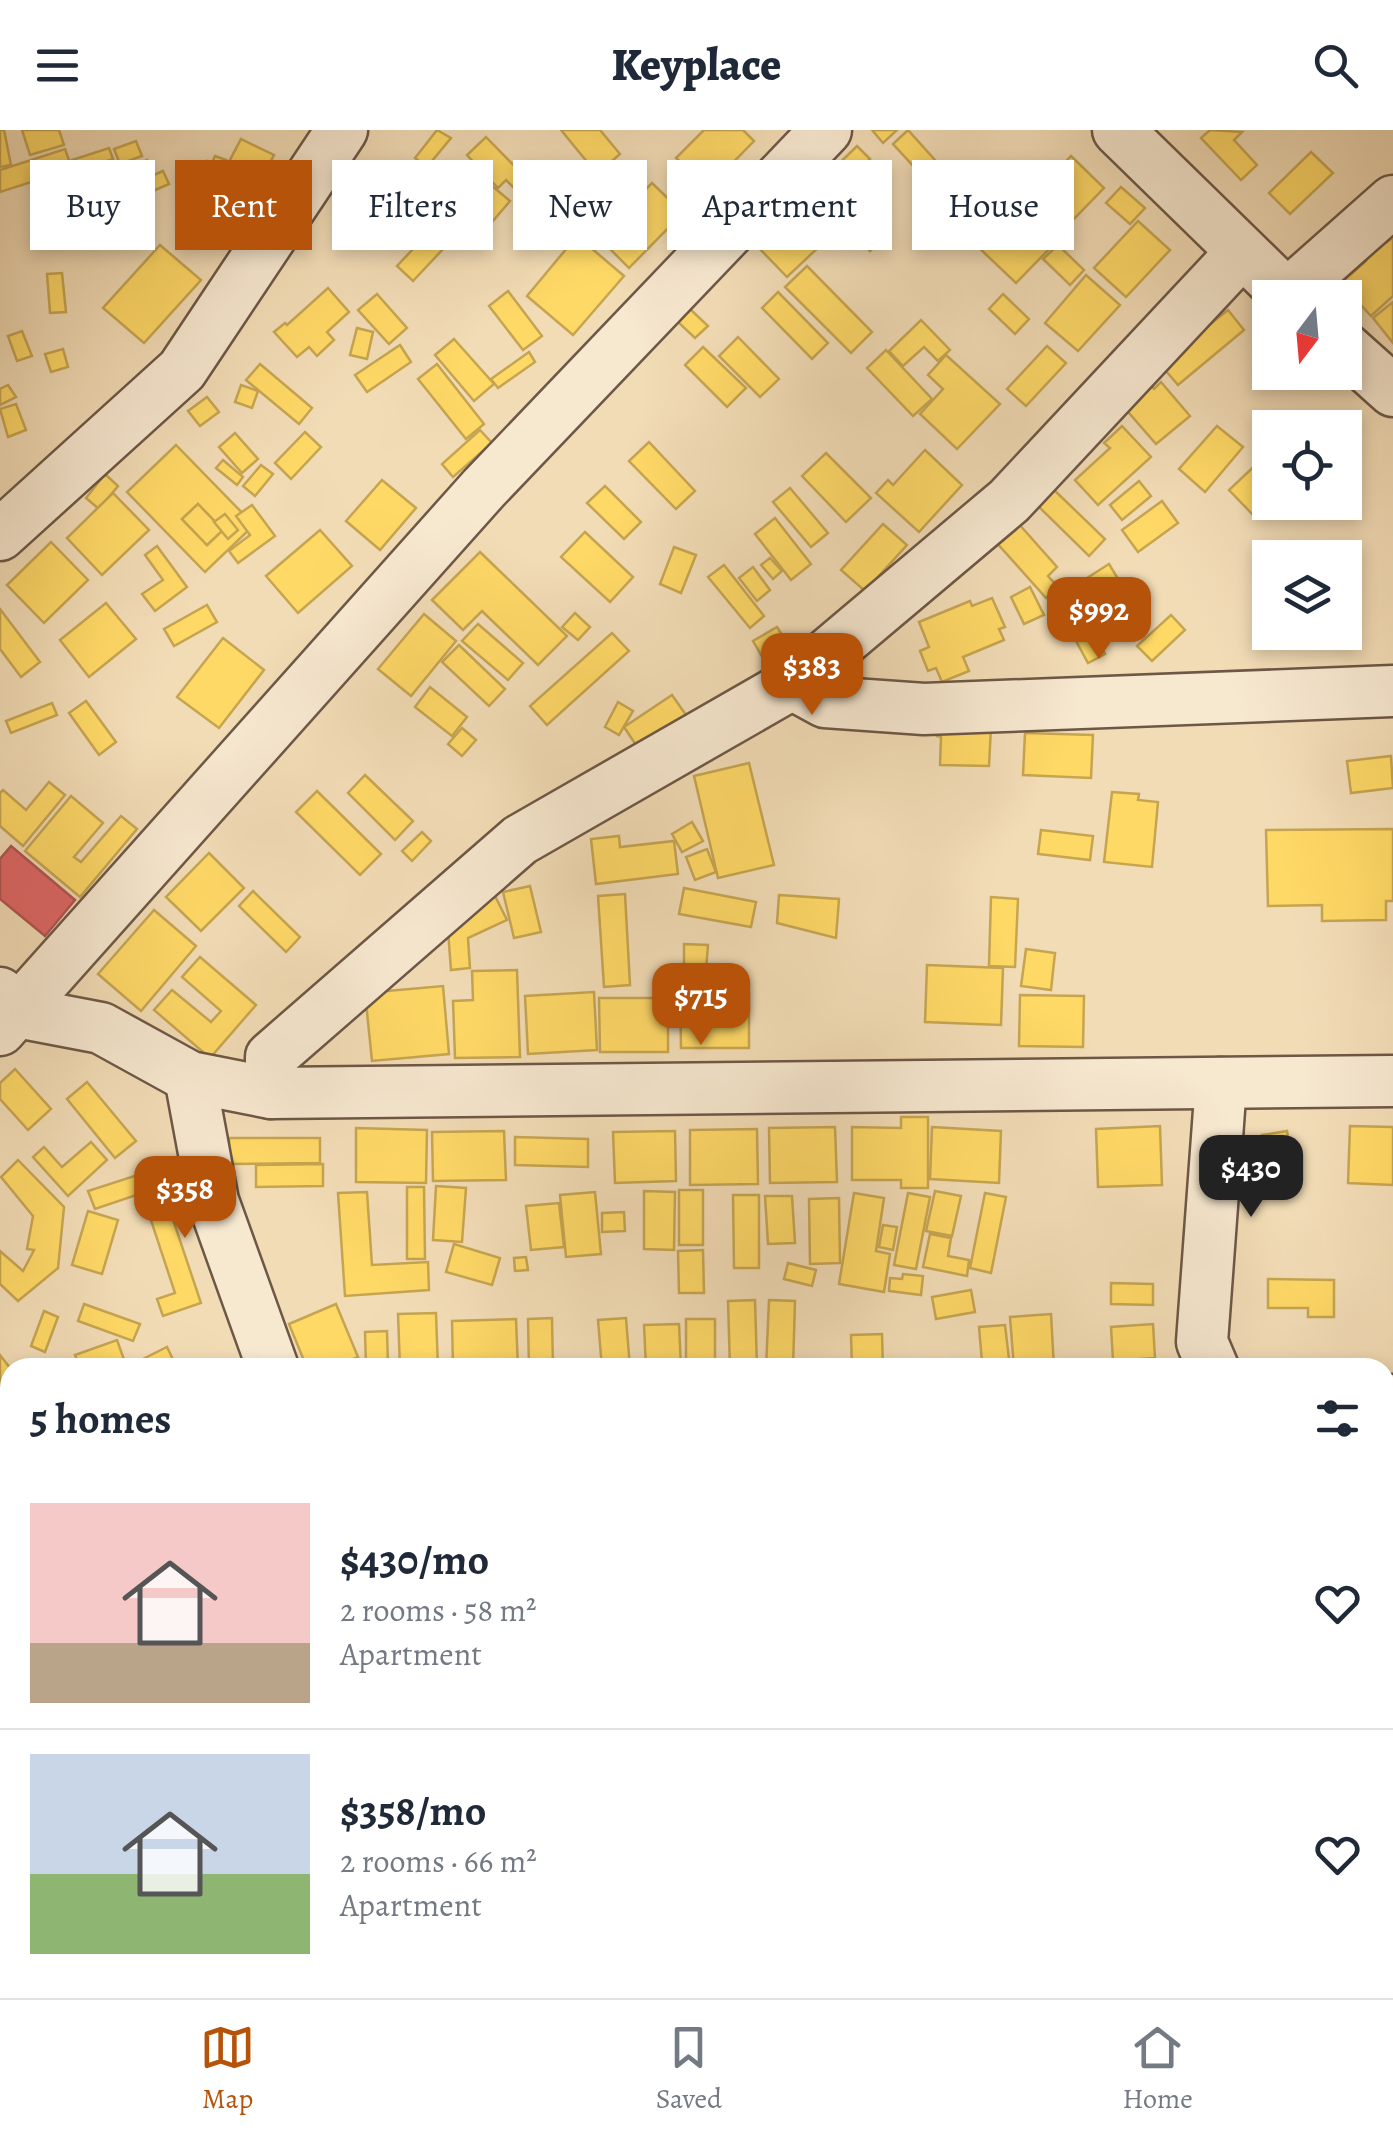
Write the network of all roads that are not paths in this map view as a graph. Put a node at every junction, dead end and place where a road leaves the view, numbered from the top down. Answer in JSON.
{"nodes":[{"id":1,"x":342,"y":130,"type":"edge"},
{"id":2,"x":826,"y":130,"type":"edge"},
{"id":3,"x":1118,"y":130,"type":"edge"},
{"id":4,"x":1393,"y":201,"type":"edge"},
{"id":5,"x":1242,"y":252,"type":"junction"},
{"id":6,"x":1271,"y":280,"type":"edge"},
{"id":7,"x":1306,"y":280,"type":"edge"},
{"id":8,"x":1362,"y":363,"type":"edge"},
{"id":9,"x":1393,"y":391,"type":"edge"},
{"id":10,"x":0,"y":535,"type":"edge"},
{"id":11,"x":792,"y":684,"type":"junction"},
{"id":12,"x":1393,"y":691,"type":"edge"},
{"id":13,"x":6,"y":1011,"type":"edge"},
{"id":14,"x":190,"y":1077,"type":"junction"},
{"id":15,"x":1393,"y":1081,"type":"edge"},
{"id":16,"x":1221,"y":1083,"type":"junction"},
{"id":17,"x":271,"y":1093,"type":"junction"},
{"id":18,"x":269,"y":1358,"type":"edge"},
{"id":19,"x":1209,"y":1358,"type":"edge"}],
"edges":[{"from":1,"to":10,"type":"street"},
{"from":2,"to":13,"type":"street"},
{"from":3,"to":5,"type":"street"},
{"from":4,"to":7,"type":"street"},
{"from":5,"to":6,"type":"street"},
{"from":5,"to":11,"type":"street"},
{"from":8,"to":9,"type":"street"},
{"from":11,"to":12,"type":"street"},
{"from":11,"to":17,"type":"street"},
{"from":13,"to":14,"type":"street"},
{"from":14,"to":17,"type":"street"},
{"from":14,"to":18,"type":"street"},
{"from":15,"to":16,"type":"street"},
{"from":16,"to":17,"type":"street"},
{"from":16,"to":19,"type":"street"}]}
